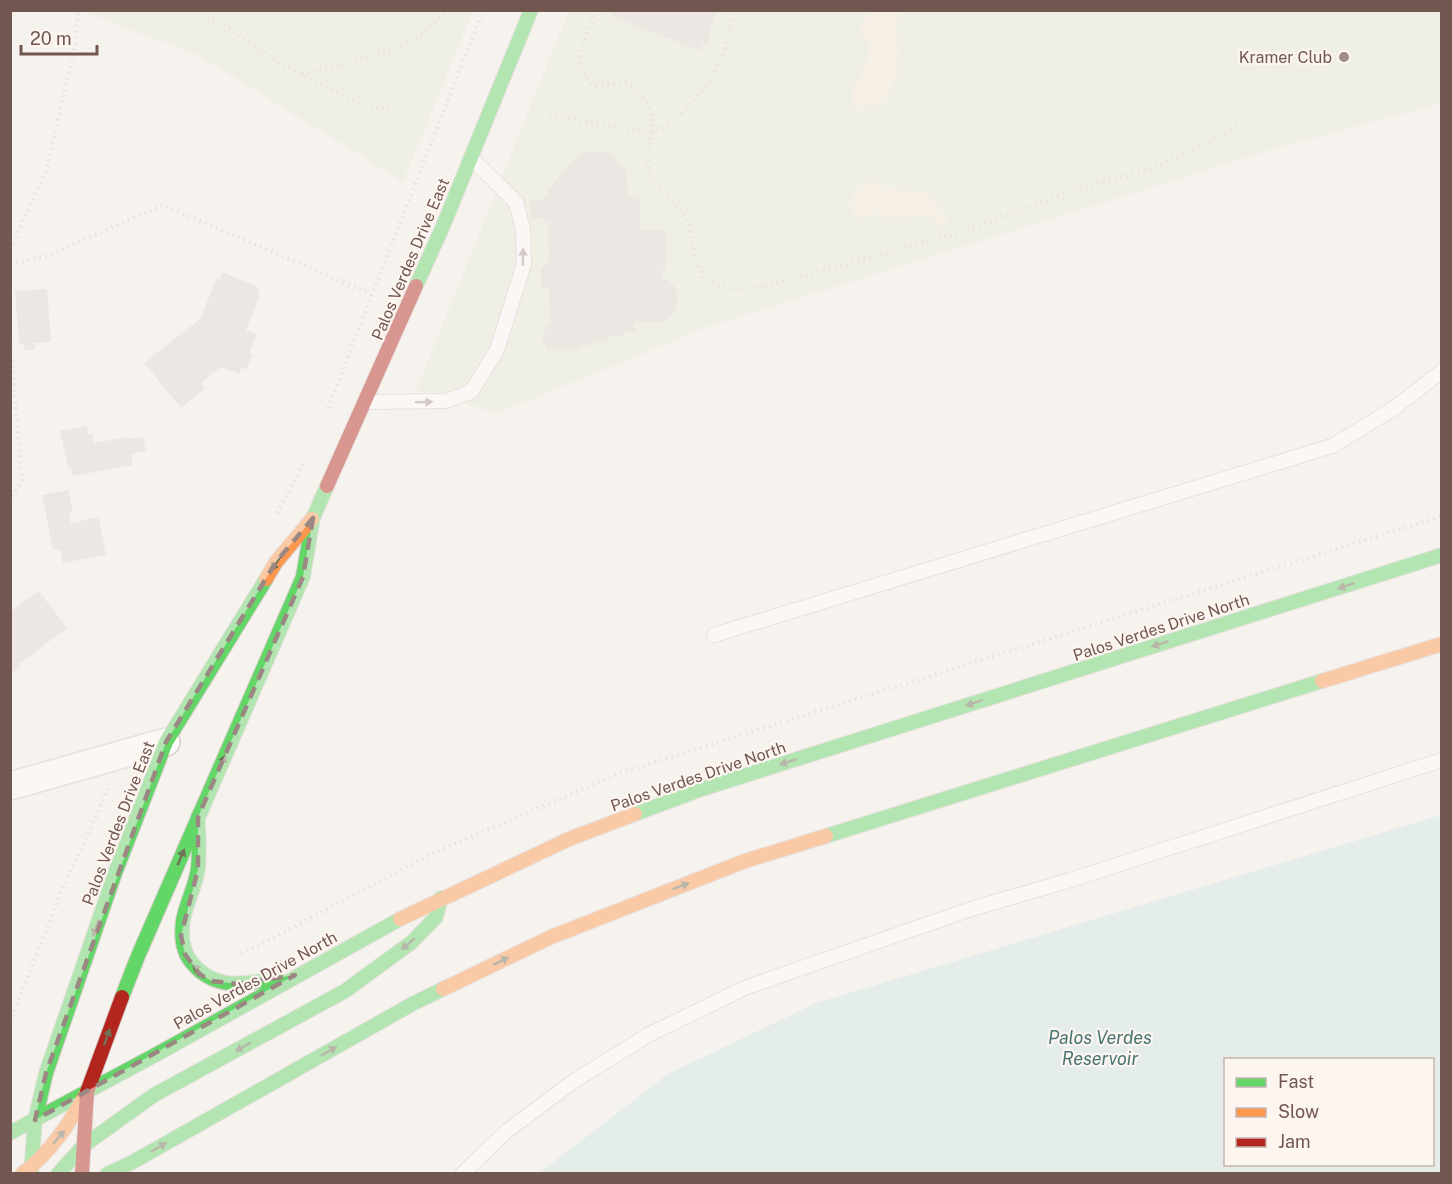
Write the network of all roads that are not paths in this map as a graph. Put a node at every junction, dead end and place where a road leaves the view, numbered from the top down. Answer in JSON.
{"nodes":[{"id":1,"x":531,"y":10,"type":"edge"},
{"id":2,"x":471,"y":158,"type":"junction"},
{"id":3,"x":1442,"y":371,"type":"edge"},
{"id":4,"x":366,"y":402,"type":"junction"},
{"id":5,"x":313,"y":518,"type":"junction"},
{"id":6,"x":1442,"y":555,"type":"edge"},
{"id":7,"x":714,"y":635,"type":"dead end"},
{"id":8,"x":1442,"y":644,"type":"edge"},
{"id":9,"x":166,"y":742,"type":"junction"},
{"id":10,"x":1442,"y":760,"type":"edge"},
{"id":11,"x":10,"y":786,"type":"edge"},
{"id":12,"x":198,"y":817,"type":"junction"},
{"id":13,"x":441,"y":897,"type":"junction"},
{"id":14,"x":295,"y":975,"type":"junction"},
{"id":15,"x":87,"y":1092,"type":"junction"},
{"id":16,"x":35,"y":1120,"type":"junction"},
{"id":17,"x":10,"y":1133,"type":"edge"},
{"id":18,"x":83,"y":1146,"type":"junction"},
{"id":19,"x":28,"y":1171,"type":"edge"},
{"id":20,"x":58,"y":1173,"type":"edge"},
{"id":21,"x":82,"y":1173,"type":"edge"},
{"id":22,"x":107,"y":1173,"type":"edge"},
{"id":23,"x":462,"y":1173,"type":"edge"}],
"edges":[{"from":1,"to":2,"type":"main road","name":"Palos Verdes Drive East"},
{"from":2,"to":4,"type":"main road","name":"Palos Verdes Drive East"},
{"from":4,"to":2,"type":"lane","one_way":true},
{"from":3,"to":7,"type":"lane"},
{"from":4,"to":5,"type":"main road","name":"Palos Verdes Drive East"},
{"from":5,"to":9,"type":"main road","name":"Palos Verdes Drive East","one_way":true},
{"from":12,"to":5,"type":"main road","name":"Palos Verdes Drive East","one_way":true},
{"from":6,"to":13,"type":"main road","name":"Palos Verdes Drive North","one_way":true},
{"from":22,"to":8,"type":"main road","one_way":true},
{"from":9,"to":11,"type":"street"},
{"from":9,"to":16,"type":"main road","name":"Palos Verdes Drive East","one_way":true},
{"from":10,"to":23,"type":"lane"},
{"from":14,"to":12,"type":"main road","one_way":true},
{"from":15,"to":12,"type":"main road","name":"Palos Verdes Drive East","one_way":true},
{"from":13,"to":14,"type":"main road","name":"Palos Verdes Drive North"},
{"from":13,"to":18,"type":"main road","one_way":true},
{"from":14,"to":15,"type":"main road","name":"Palos Verdes Drive North"},
{"from":15,"to":16,"type":"main road","name":"Palos Verdes Drive North"},
{"from":15,"to":18,"type":"main road","name":"Palos Verdes Drive East"},
{"from":19,"to":15,"type":"main road","one_way":true},
{"from":16,"to":17,"type":"main road","name":"Palos Verdes Drive North"},
{"from":16,"to":19,"type":"main road","name":"Palos Verdes Drive East"},
{"from":18,"to":20,"type":"main road"},
{"from":18,"to":21,"type":"main road","name":"Palos Verdes Drive East"}]}
